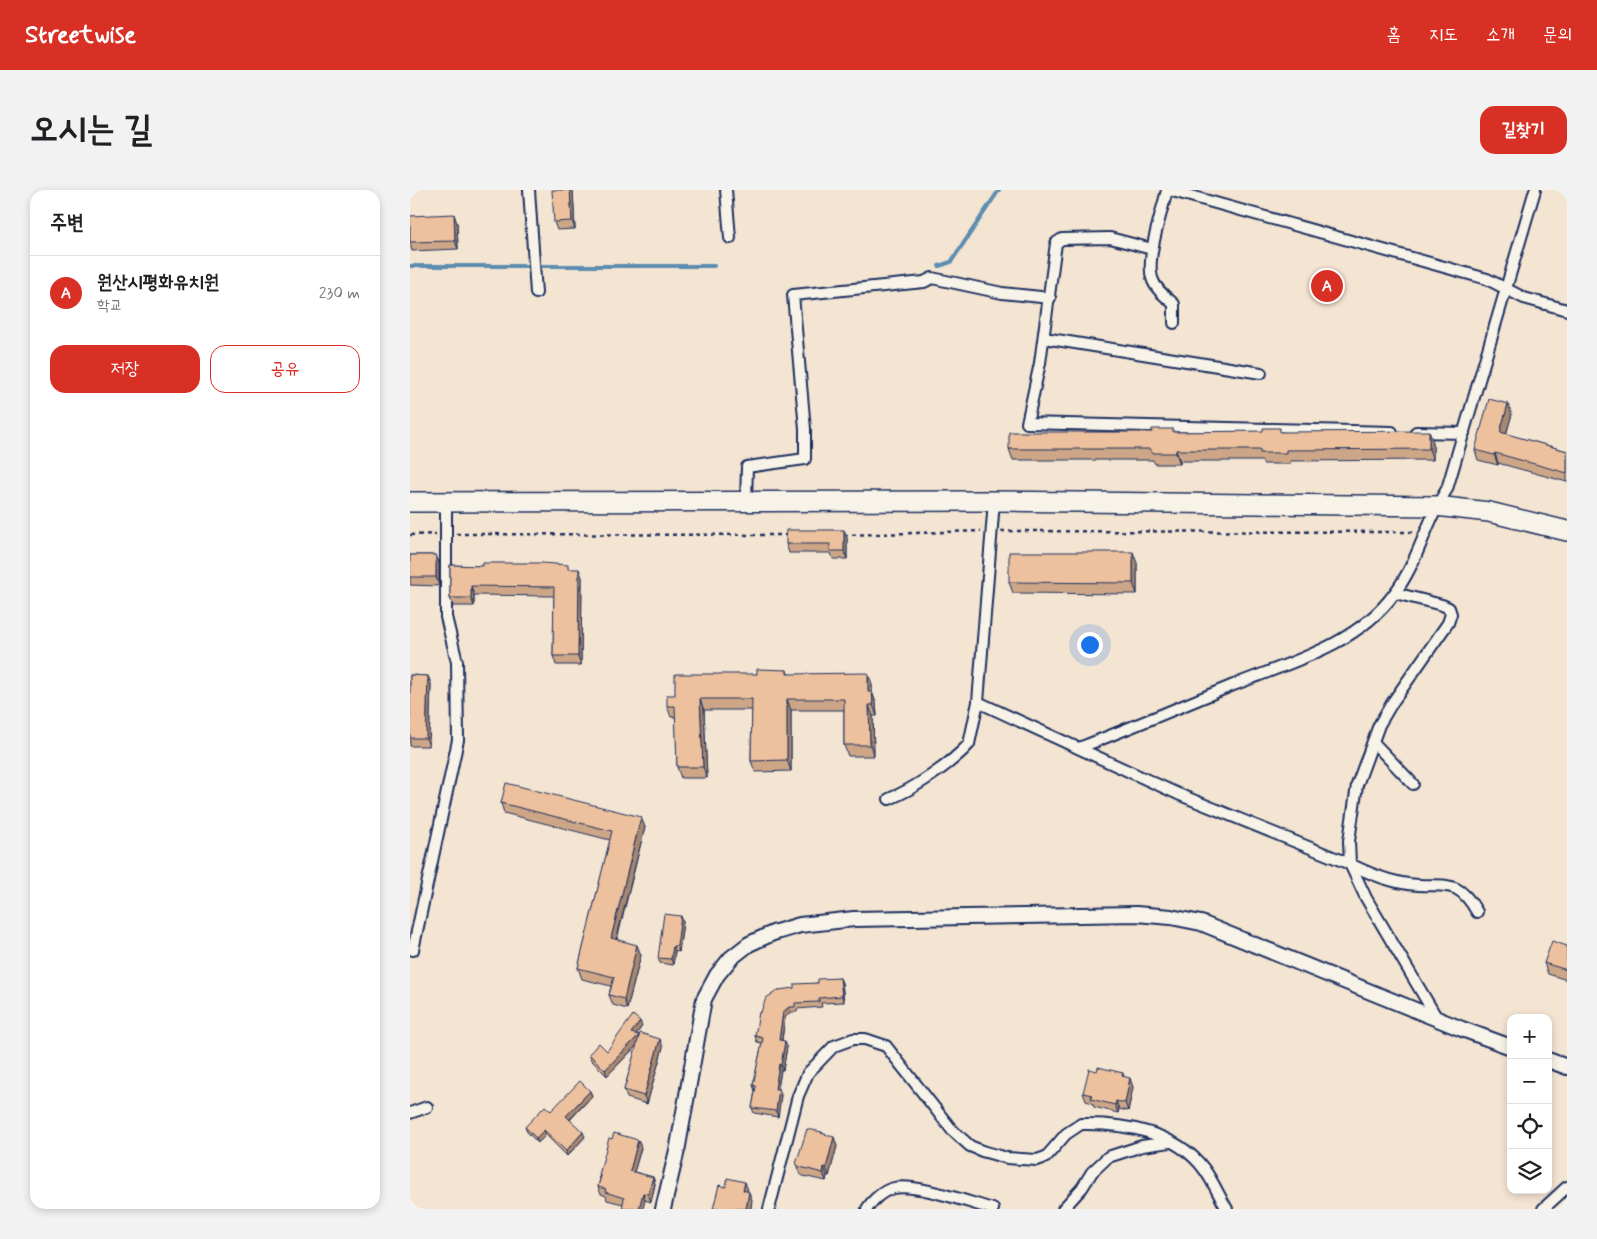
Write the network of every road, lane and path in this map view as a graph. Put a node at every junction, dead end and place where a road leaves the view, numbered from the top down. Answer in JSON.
{"nodes":[{"id":1,"x":530,"y":190,"type":"edge"},
{"id":2,"x":726,"y":190,"type":"edge"},
{"id":3,"x":1168,"y":190,"type":"edge"},
{"id":4,"x":1535,"y":190,"type":"edge"},
{"id":5,"x":730,"y":238,"type":"dead end"},
{"id":6,"x":1152,"y":249,"type":"junction"},
{"id":7,"x":1507,"y":289,"type":"junction"},
{"id":8,"x":536,"y":294,"type":"dead end"},
{"id":9,"x":1050,"y":298,"type":"junction"},
{"id":10,"x":1567,"y":310,"type":"edge"},
{"id":11,"x":1174,"y":323,"type":"dead end"},
{"id":12,"x":1044,"y":338,"type":"junction"},
{"id":13,"x":1261,"y":373,"type":"dead end"},
{"id":14,"x":1464,"y":433,"type":"junction"},
{"id":15,"x":746,"y":501,"type":"junction"},
{"id":16,"x":994,"y":501,"type":"junction"},
{"id":17,"x":410,"y":502,"type":"edge"},
{"id":18,"x":446,"y":502,"type":"junction"},
{"id":19,"x":1436,"y":506,"type":"junction"},
{"id":20,"x":984,"y":531,"type":"dead end"},
{"id":21,"x":994,"y":531,"type":"dead end"},
{"id":22,"x":1567,"y":531,"type":"edge"},
{"id":23,"x":1428,"y":532,"type":"junction"},
{"id":24,"x":440,"y":534,"type":"dead end"},
{"id":25,"x":450,"y":534,"type":"dead end"},
{"id":26,"x":410,"y":535,"type":"edge"},
{"id":27,"x":793,"y":535,"type":"edge"},
{"id":28,"x":841,"y":535,"type":"edge"},
{"id":29,"x":1395,"y":593,"type":"junction"},
{"id":30,"x":978,"y":702,"type":"junction"},
{"id":31,"x":1373,"y":742,"type":"junction"},
{"id":32,"x":1080,"y":748,"type":"junction"},
{"id":33,"x":1413,"y":784,"type":"dead end"},
{"id":34,"x":889,"y":799,"type":"dead end"},
{"id":35,"x":1350,"y":864,"type":"junction"},
{"id":36,"x":1477,"y":912,"type":"dead end"},
{"id":37,"x":412,"y":950,"type":"dead end"},
{"id":38,"x":1438,"y":1020,"type":"junction"},
{"id":39,"x":1507,"y":1046,"type":"edge"},
{"id":40,"x":1552,"y":1061,"type":"edge"},
{"id":41,"x":1567,"y":1067,"type":"edge"},
{"id":42,"x":427,"y":1107,"type":"dead end"},
{"id":43,"x":410,"y":1113,"type":"edge"},
{"id":44,"x":1170,"y":1142,"type":"junction"},
{"id":45,"x":1567,"y":1187,"type":"edge"},
{"id":46,"x":663,"y":1209,"type":"edge"},
{"id":47,"x":769,"y":1209,"type":"edge"},
{"id":48,"x":867,"y":1209,"type":"edge"},
{"id":49,"x":993,"y":1209,"type":"edge"},
{"id":50,"x":1063,"y":1209,"type":"edge"},
{"id":51,"x":1227,"y":1209,"type":"edge"},
{"id":52,"x":1543,"y":1209,"type":"edge"}],
"edges":[{"from":1,"to":8,"type":"street"},
{"from":2,"to":5,"type":"street"},
{"from":3,"to":6,"type":"street"},
{"from":3,"to":7,"type":"street"},
{"from":4,"to":7,"type":"street"},
{"from":6,"to":9,"type":"street"},
{"from":6,"to":11,"type":"street"},
{"from":7,"to":10,"type":"street"},
{"from":7,"to":14,"type":"street"},
{"from":9,"to":12,"type":"street"},
{"from":9,"to":15,"type":"street"},
{"from":12,"to":13,"type":"street"},
{"from":12,"to":14,"type":"street"},
{"from":14,"to":19,"type":"street"},
{"from":15,"to":16,"type":"highway"},
{"from":15,"to":18,"type":"highway"},
{"from":16,"to":19,"type":"highway"},
{"from":16,"to":30,"type":"street"},
{"from":17,"to":18,"type":"highway"},
{"from":18,"to":37,"type":"street"},
{"from":19,"to":22,"type":"highway"},
{"from":19,"to":23,"type":"street"},
{"from":20,"to":28,"type":"path"},
{"from":21,"to":23,"type":"path"},
{"from":23,"to":29,"type":"street"},
{"from":24,"to":26,"type":"path"},
{"from":25,"to":27,"type":"path"},
{"from":29,"to":31,"type":"street"},
{"from":29,"to":32,"type":"street"},
{"from":30,"to":32,"type":"street"},
{"from":30,"to":34,"type":"street"},
{"from":31,"to":33,"type":"street"},
{"from":31,"to":35,"type":"street"},
{"from":32,"to":35,"type":"street"},
{"from":35,"to":36,"type":"street"},
{"from":35,"to":38,"type":"street"},
{"from":38,"to":39,"type":"street"},
{"from":38,"to":46,"type":"street"},
{"from":40,"to":41,"type":"street"},
{"from":42,"to":43,"type":"street"},
{"from":44,"to":47,"type":"street"},
{"from":44,"to":50,"type":"street"},
{"from":44,"to":51,"type":"street"},
{"from":45,"to":52,"type":"street"},
{"from":48,"to":49,"type":"street"}]}
